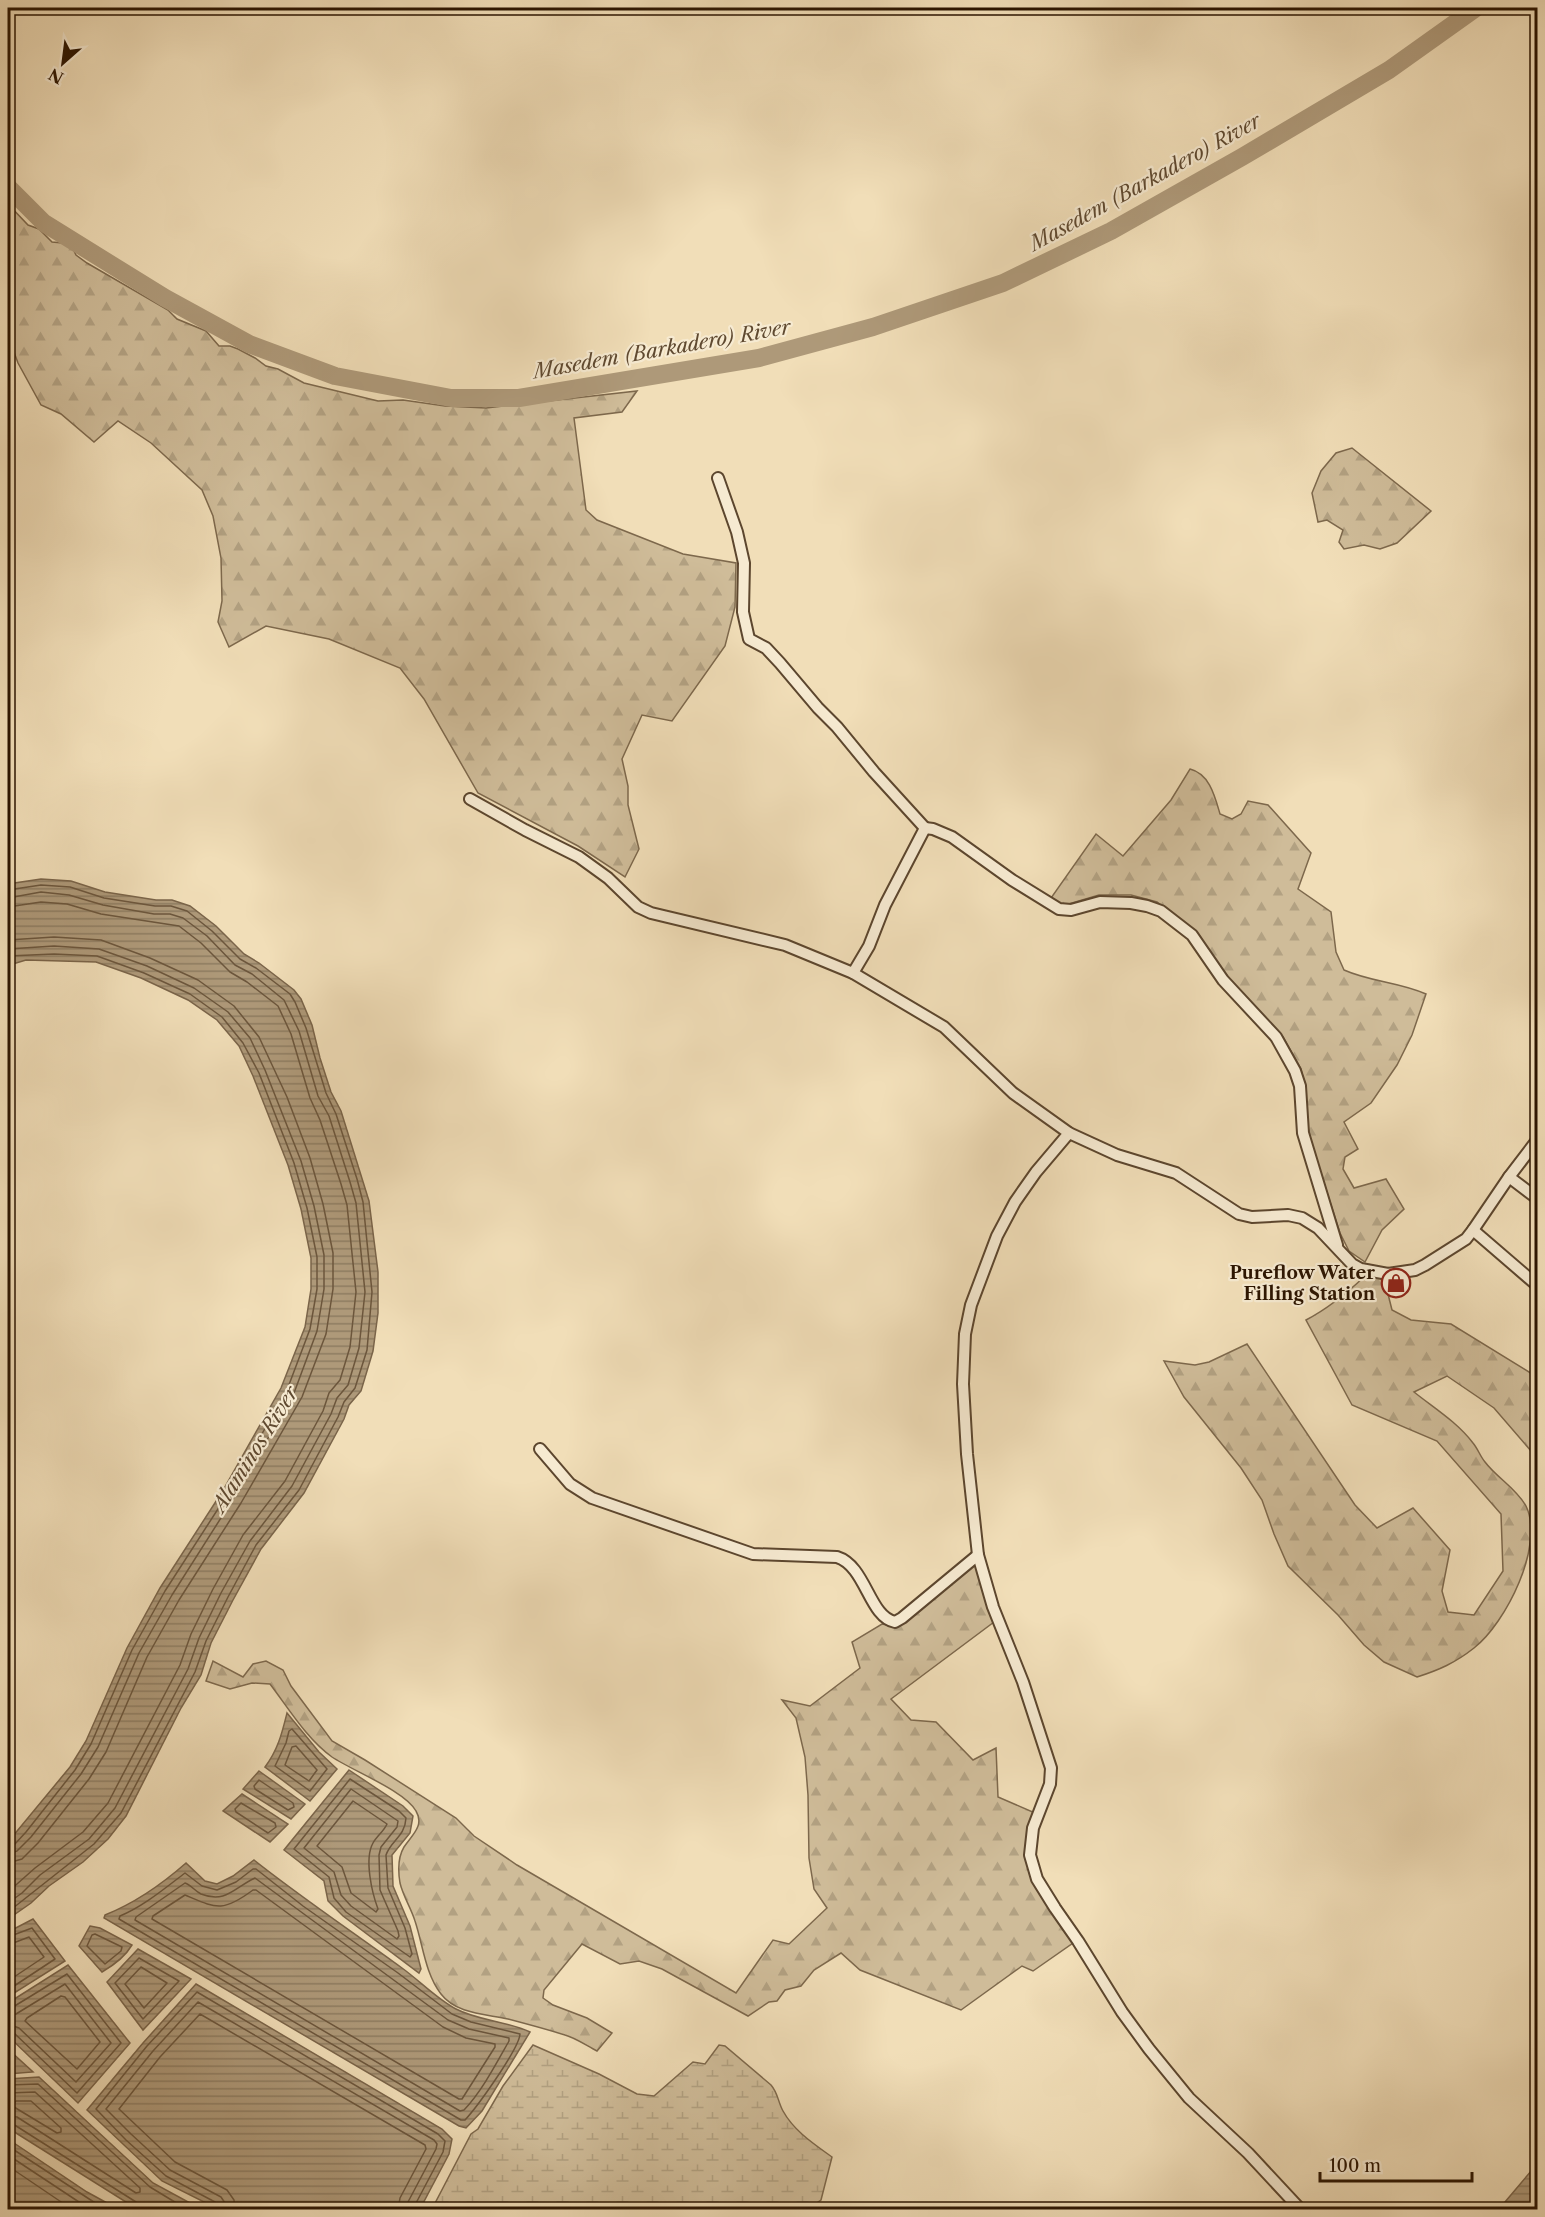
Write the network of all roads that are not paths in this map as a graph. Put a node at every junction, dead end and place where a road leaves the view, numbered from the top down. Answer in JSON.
{"nodes":[{"id":1,"x":718,"y":478,"type":"dead end"},
{"id":2,"x":470,"y":799,"type":"dead end"},
{"id":3,"x":925,"y":828,"type":"junction"},
{"id":4,"x":853,"y":973,"type":"junction"},
{"id":5,"x":1069,"y":1133,"type":"junction"},
{"id":6,"x":1538,"y":1139,"type":"edge"},
{"id":7,"x":1509,"y":1177,"type":"junction"},
{"id":8,"x":1538,"y":1199,"type":"edge"},
{"id":9,"x":1473,"y":1230,"type":"junction"},
{"id":10,"x":1338,"y":1248,"type":"junction"},
{"id":11,"x":1538,"y":1286,"type":"edge"},
{"id":12,"x":540,"y":1449,"type":"dead end"},
{"id":13,"x":978,"y":1555,"type":"junction"},
{"id":14,"x":1301,"y":2210,"type":"edge"}],
"edges":[{"from":1,"to":3,"type":"street"},
{"from":2,"to":4,"type":"street"},
{"from":3,"to":4,"type":"street"},
{"from":3,"to":10,"type":"street"},
{"from":4,"to":5,"type":"street"},
{"from":5,"to":10,"type":"street"},
{"from":5,"to":13,"type":"street"},
{"from":6,"to":7,"type":"street"},
{"from":7,"to":8,"type":"street"},
{"from":7,"to":9,"type":"street"},
{"from":9,"to":10,"type":"street"},
{"from":9,"to":11,"type":"street"},
{"from":12,"to":13,"type":"street"},
{"from":13,"to":14,"type":"street"}]}
